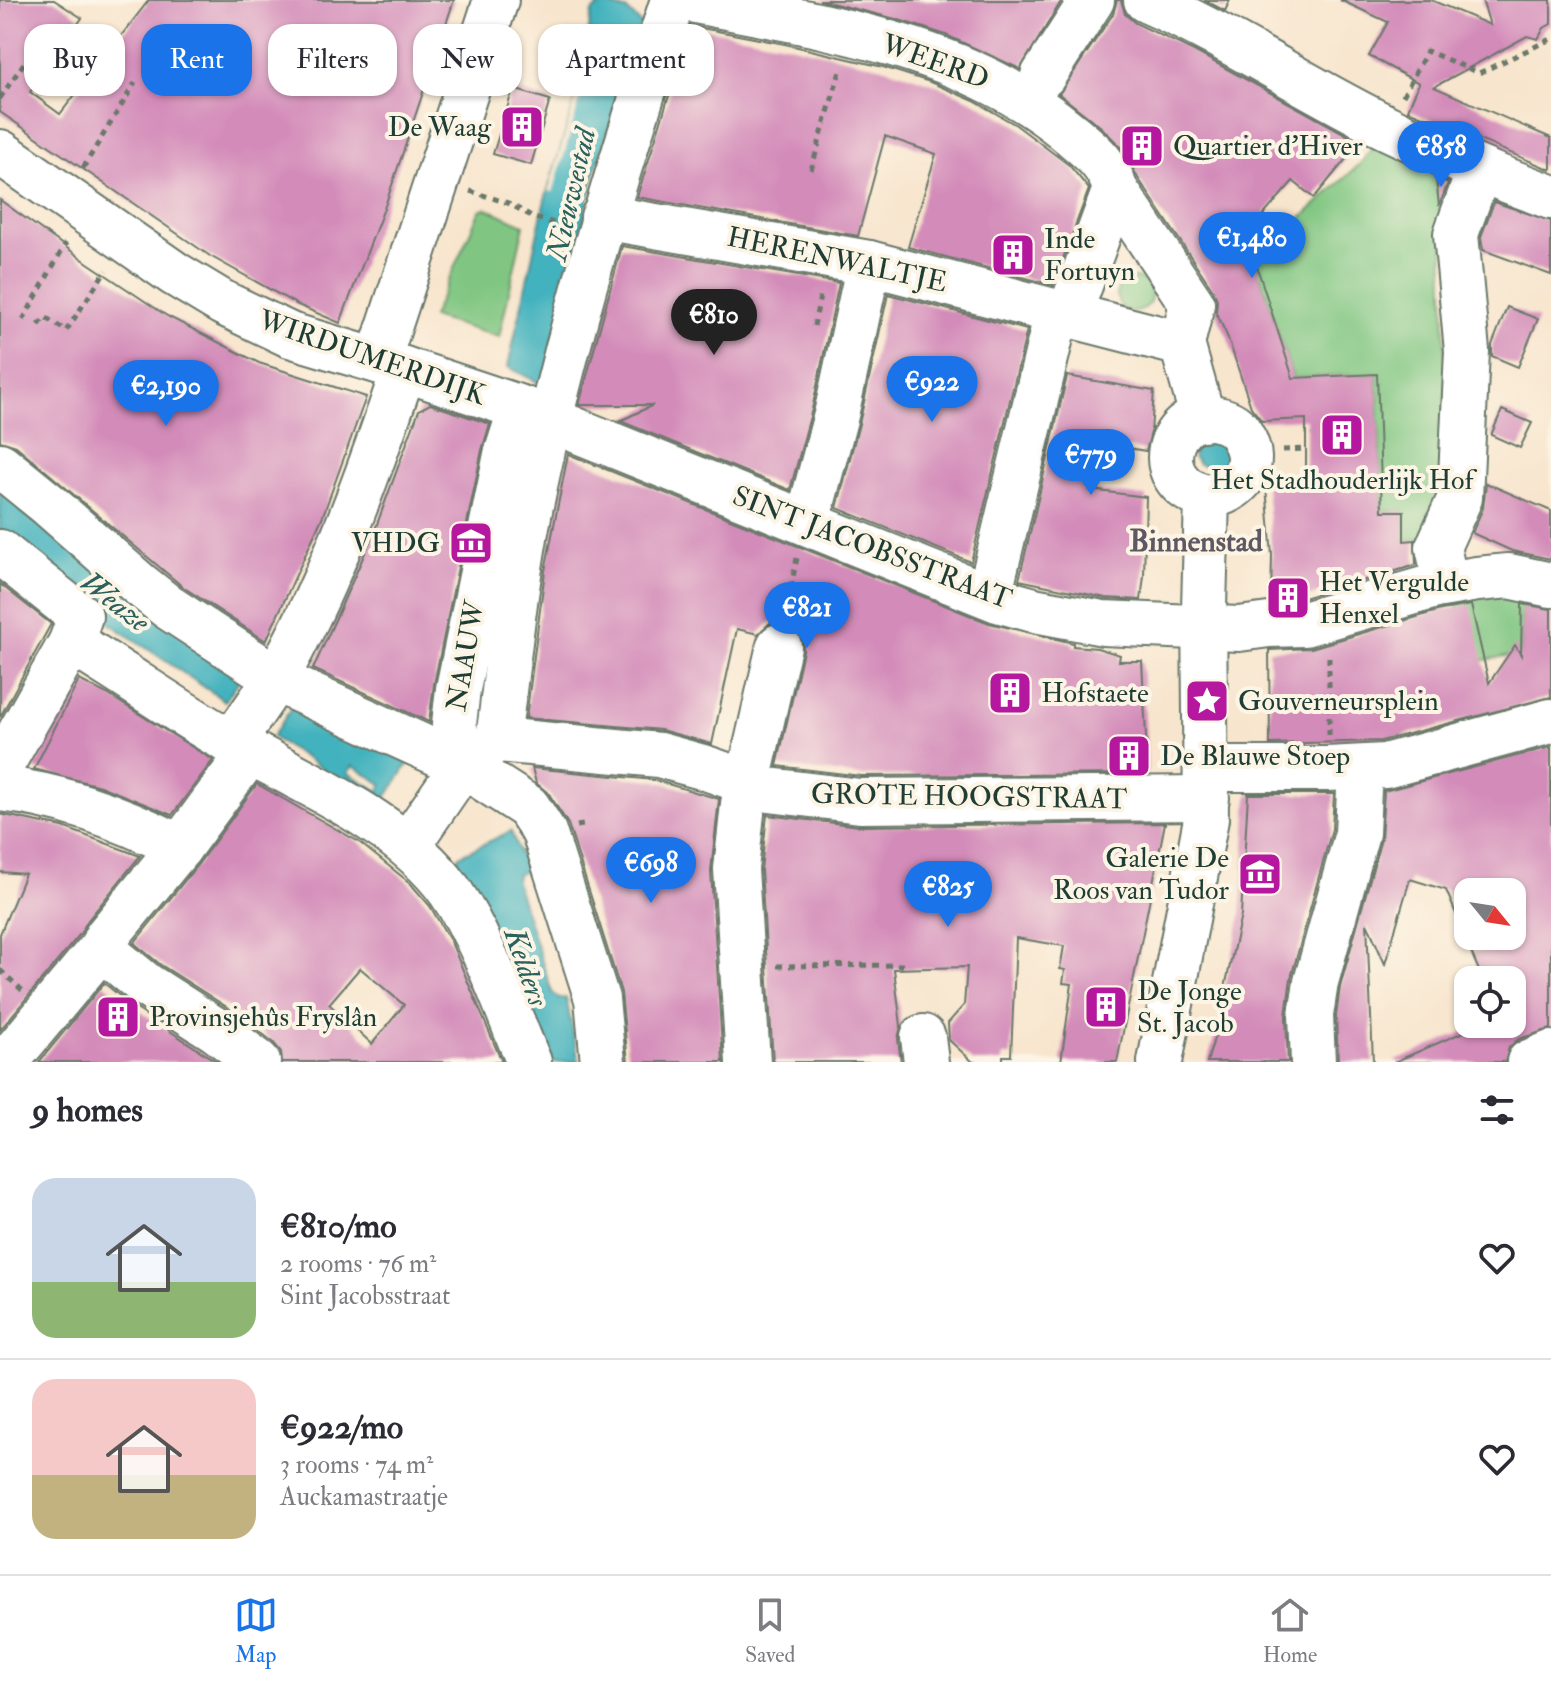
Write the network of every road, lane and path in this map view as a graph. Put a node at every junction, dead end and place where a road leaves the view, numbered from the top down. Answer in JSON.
{"nodes":[{"id":1,"x":496,"y":0,"type":"edge"},
{"id":2,"x":673,"y":0,"type":"edge"},
{"id":3,"x":690,"y":0,"type":"edge"},
{"id":4,"x":1092,"y":0,"type":"edge"},
{"id":5,"x":1146,"y":0,"type":"edge"},
{"id":6,"x":52,"y":22,"type":"dead end"},
{"id":7,"x":851,"y":32,"type":"junction"},
{"id":8,"x":1551,"y":39,"type":"edge"},
{"id":9,"x":135,"y":83,"type":"dead end"},
{"id":10,"x":1035,"y":89,"type":"junction"},
{"id":11,"x":0,"y":98,"type":"edge"},
{"id":12,"x":1387,"y":128,"type":"junction"},
{"id":13,"x":0,"y":152,"type":"edge"},
{"id":14,"x":82,"y":169,"type":"dead end"},
{"id":15,"x":811,"y":170,"type":"dead end"},
{"id":16,"x":1479,"y":170,"type":"junction"},
{"id":17,"x":1111,"y":179,"type":"junction"},
{"id":18,"x":467,"y":190,"type":"dead end"},
{"id":19,"x":1551,"y":197,"type":"edge"},
{"id":20,"x":596,"y":220,"type":"junction"},
{"id":21,"x":64,"y":246,"type":"dead end"},
{"id":22,"x":869,"y":263,"type":"junction"},
{"id":23,"x":103,"y":274,"type":"dead end"},
{"id":24,"x":823,"y":284,"type":"dead end"},
{"id":25,"x":1063,"y":314,"type":"junction"},
{"id":26,"x":23,"y":320,"type":"dead end"},
{"id":27,"x":39,"y":325,"type":"dead end"},
{"id":28,"x":814,"y":326,"type":"dead end"},
{"id":29,"x":1185,"y":352,"type":"junction"},
{"id":30,"x":391,"y":365,"type":"junction"},
{"id":31,"x":537,"y":421,"type":"junction"},
{"id":32,"x":1306,"y":449,"type":"dead end"},
{"id":33,"x":1290,"y":450,"type":"dead end"},
{"id":34,"x":0,"y":465,"type":"edge"},
{"id":35,"x":807,"y":523,"type":"junction"},
{"id":36,"x":0,"y":552,"type":"edge"},
{"id":37,"x":1446,"y":584,"type":"junction"},
{"id":38,"x":1551,"y":585,"type":"edge"},
{"id":39,"x":989,"y":596,"type":"junction"},
{"id":40,"x":1330,"y":617,"type":"junction"},
{"id":41,"x":1204,"y":627,"type":"junction"},
{"id":42,"x":71,"y":642,"type":"junction"},
{"id":43,"x":779,"y":646,"type":"joint"},
{"id":44,"x":276,"y":677,"type":"junction"},
{"id":45,"x":1551,"y":721,"type":"edge"},
{"id":46,"x":498,"y":740,"type":"junction"},
{"id":47,"x":241,"y":747,"type":"junction"},
{"id":48,"x":463,"y":765,"type":"junction"},
{"id":49,"x":0,"y":768,"type":"edge"},
{"id":50,"x":1344,"y":768,"type":"junction"},
{"id":51,"x":748,"y":782,"type":"junction"},
{"id":52,"x":1207,"y":784,"type":"junction"},
{"id":53,"x":0,"y":789,"type":"edge"},
{"id":54,"x":163,"y":838,"type":"junction"},
{"id":55,"x":408,"y":845,"type":"junction"},
{"id":56,"x":110,"y":956,"type":"junction"},
{"id":57,"x":906,"y":965,"type":"dead end"},
{"id":58,"x":744,"y":966,"type":"junction"},
{"id":59,"x":1551,"y":1053,"type":"edge"},
{"id":60,"x":6,"y":1062,"type":"edge"},
{"id":61,"x":258,"y":1062,"type":"edge"},
{"id":62,"x":529,"y":1062,"type":"edge"},
{"id":63,"x":603,"y":1062,"type":"edge"},
{"id":64,"x":748,"y":1062,"type":"edge"},
{"id":65,"x":1160,"y":1062,"type":"edge"},
{"id":66,"x":1313,"y":1062,"type":"edge"},
{"id":67,"x":1529,"y":1062,"type":"edge"}],
"edges":[{"from":1,"to":30,"type":"street"},
{"from":2,"to":20,"type":"street"},
{"from":3,"to":7,"type":"street","name":"WEERD"},
{"from":4,"to":10,"type":"street"},
{"from":5,"to":12,"type":"street"},
{"from":6,"to":11,"type":"path"},
{"from":7,"to":10,"type":"street","name":"WEERD"},
{"from":7,"to":15,"type":"path"},
{"from":8,"to":12,"type":"path"},
{"from":9,"to":14,"type":"path"},
{"from":10,"to":17,"type":"street","name":"WEERD"},
{"from":12,"to":16,"type":"street"},
{"from":13,"to":30,"type":"street","name":"WIRDUMERDIJK"},
{"from":16,"to":19,"type":"street"},
{"from":16,"to":37,"type":"street"},
{"from":17,"to":25,"type":"street"},
{"from":17,"to":29,"type":"street","name":"WEERD"},
{"from":18,"to":20,"type":"path"},
{"from":20,"to":22,"type":"street","name":"HERENWALTJE"},
{"from":20,"to":31,"type":"street"},
{"from":21,"to":26,"type":"path"},
{"from":22,"to":25,"type":"street","name":"HERENWALTJE"},
{"from":22,"to":35,"type":"street"},
{"from":23,"to":27,"type":"path"},
{"from":24,"to":28,"type":"path"},
{"from":25,"to":29,"type":"street","name":"HERENWALTJE"},
{"from":25,"to":39,"type":"street"},
{"from":29,"to":41,"type":"street"},
{"from":30,"to":31,"type":"street","name":"WIRDUMERDIJK"},
{"from":30,"to":44,"type":"street"},
{"from":31,"to":35,"type":"street","name":"SINT JACOBSSTRAAT"},
{"from":31,"to":46,"type":"street","name":"NAAUW"},
{"from":31,"to":48,"type":"street","name":"NAAUW"},
{"from":32,"to":33,"type":"path"},
{"from":34,"to":44,"type":"street"},
{"from":35,"to":39,"type":"street","name":"SINT JACOBSSTRAAT"},
{"from":35,"to":43,"type":"path"},
{"from":36,"to":42,"type":"street"},
{"from":37,"to":38,"type":"street","name":"SINT JACOBSSTRAAT"},
{"from":37,"to":40,"type":"street","name":"SINT JACOBSSTRAAT"},
{"from":39,"to":41,"type":"street","name":"SINT JACOBSSTRAAT"},
{"from":40,"to":41,"type":"street","name":"SINT JACOBSSTRAAT"},
{"from":40,"to":50,"type":"path"},
{"from":41,"to":52,"type":"street"},
{"from":42,"to":47,"type":"street"},
{"from":42,"to":49,"type":"street"},
{"from":43,"to":51,"type":"street"},
{"from":44,"to":47,"type":"street"},
{"from":44,"to":48,"type":"street"},
{"from":45,"to":50,"type":"street","name":"GROTE HOOGSTRAAT"},
{"from":46,"to":48,"type":"street"},
{"from":46,"to":51,"type":"street","name":"GROTE HOOGSTRAAT"},
{"from":47,"to":54,"type":"street"},
{"from":47,"to":55,"type":"street"},
{"from":48,"to":55,"type":"street"},
{"from":48,"to":63,"type":"street"},
{"from":50,"to":52,"type":"street","name":"GROTE HOOGSTRAAT"},
{"from":50,"to":66,"type":"street"},
{"from":51,"to":52,"type":"street","name":"GROTE HOOGSTRAAT"},
{"from":51,"to":58,"type":"street"},
{"from":52,"to":65,"type":"street"},
{"from":53,"to":54,"type":"street"},
{"from":54,"to":56,"type":"street"},
{"from":55,"to":62,"type":"street"},
{"from":56,"to":60,"type":"street"},
{"from":56,"to":61,"type":"street"},
{"from":57,"to":58,"type":"path"},
{"from":58,"to":64,"type":"street"},
{"from":59,"to":67,"type":"street"}]}
